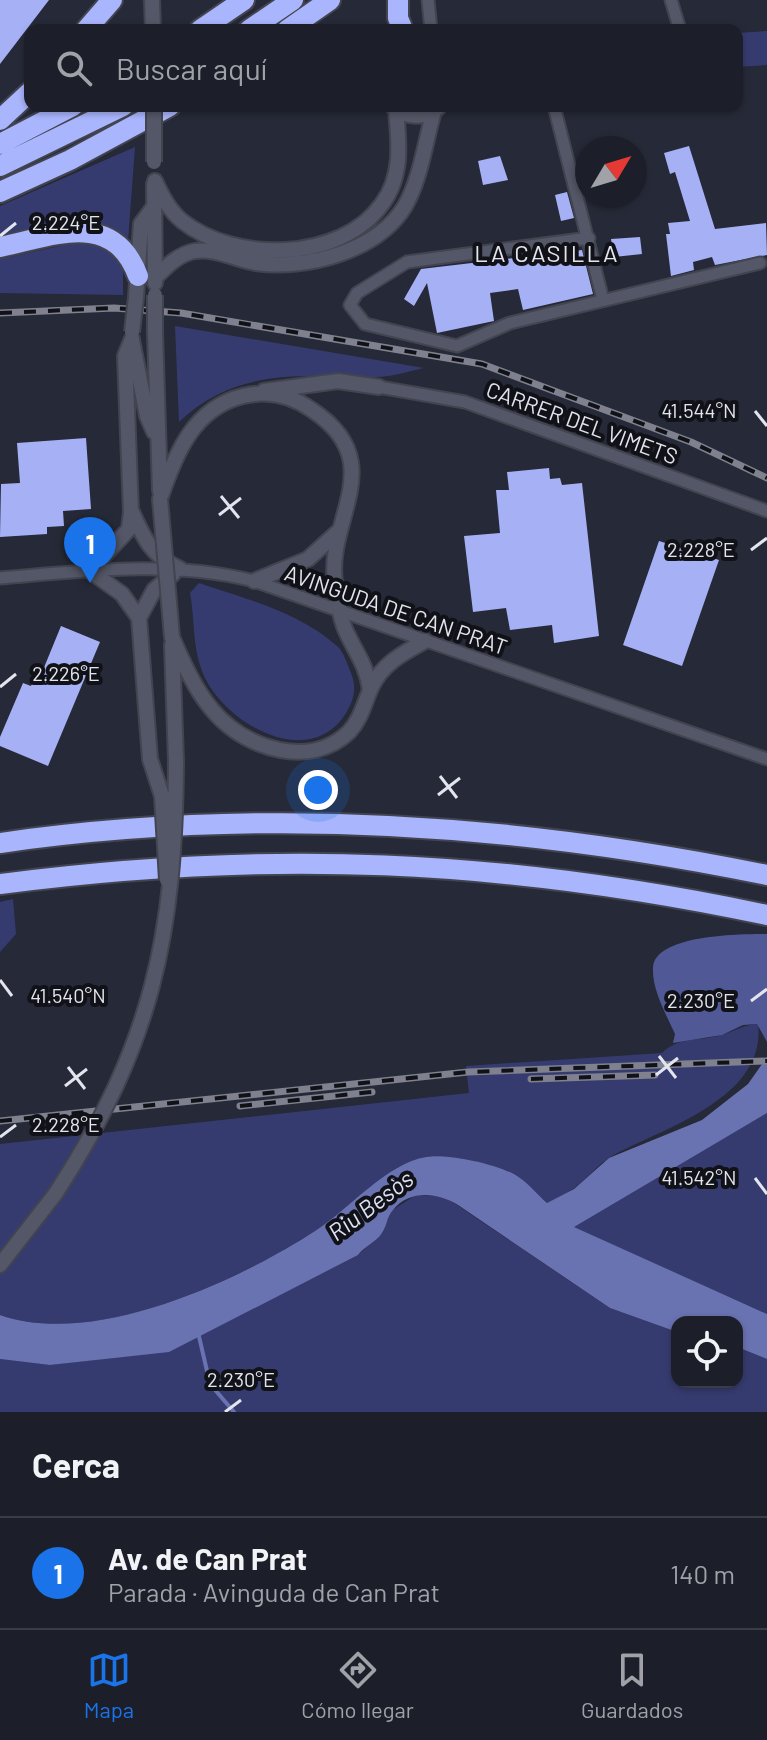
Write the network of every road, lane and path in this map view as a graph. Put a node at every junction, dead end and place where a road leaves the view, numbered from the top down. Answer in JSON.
{"nodes":[{"id":1,"x":112,"y":0,"type":"edge"},
{"id":2,"x":152,"y":0,"type":"edge"},
{"id":3,"x":244,"y":0,"type":"edge"},
{"id":4,"x":293,"y":0,"type":"edge"},
{"id":5,"x":330,"y":0,"type":"edge"},
{"id":6,"x":398,"y":0,"type":"edge"},
{"id":7,"x":428,"y":0,"type":"edge"},
{"id":8,"x":671,"y":0,"type":"edge"},
{"id":9,"x":91,"y":24,"type":"edge"},
{"id":10,"x":153,"y":24,"type":"edge"},
{"id":11,"x":209,"y":24,"type":"edge"},
{"id":12,"x":258,"y":24,"type":"edge"},
{"id":13,"x":296,"y":24,"type":"edge"},
{"id":14,"x":402,"y":24,"type":"edge"},
{"id":15,"x":430,"y":24,"type":"edge"},
{"id":16,"x":678,"y":24,"type":"edge"},
{"id":17,"x":24,"y":98,"type":"edge"},
{"id":18,"x":61,"y":112,"type":"edge"},
{"id":19,"x":111,"y":112,"type":"edge"},
{"id":20,"x":157,"y":112,"type":"edge"},
{"id":21,"x":165,"y":112,"type":"edge"},
{"id":22,"x":394,"y":112,"type":"edge"},
{"id":23,"x":406,"y":112,"type":"edge"},
{"id":24,"x":429,"y":112,"type":"edge"},
{"id":25,"x":436,"y":112,"type":"edge"},
{"id":26,"x":556,"y":112,"type":"edge"},
{"id":27,"x":0,"y":120,"type":"edge"},
{"id":28,"x":0,"y":144,"type":"edge"},
{"id":29,"x":0,"y":166,"type":"edge"},
{"id":30,"x":155,"y":181,"type":"junction"},
{"id":31,"x":0,"y":192,"type":"edge"},
{"id":32,"x":589,"y":238,"type":"junction"},
{"id":33,"x":0,"y":247,"type":"edge"},
{"id":34,"x":760,"y":263,"type":"dead end"},
{"id":35,"x":147,"y":277,"type":"junction"},
{"id":36,"x":603,"y":300,"type":"junction"},
{"id":37,"x":132,"y":336,"type":"junction"},
{"id":38,"x":379,"y":387,"type":"joint"},
{"id":39,"x":260,"y":392,"type":"junction"},
{"id":40,"x":158,"y":439,"type":"junction"},
{"id":41,"x":160,"y":499,"type":"junction"},
{"id":42,"x":767,"y":511,"type":"edge"},
{"id":43,"x":131,"y":512,"type":"junction"},
{"id":44,"x":342,"y":527,"type":"junction"},
{"id":45,"x":180,"y":569,"type":"junction"},
{"id":46,"x":90,"y":571,"type":"junction"},
{"id":47,"x":0,"y":578,"type":"edge"},
{"id":48,"x":254,"y":581,"type":"junction"},
{"id":49,"x":341,"y":614,"type":"junction"},
{"id":50,"x":139,"y":618,"type":"junction"},
{"id":51,"x":172,"y":637,"type":"junction"},
{"id":52,"x":425,"y":641,"type":"junction"},
{"id":53,"x":370,"y":690,"type":"junction"},
{"id":54,"x":767,"y":759,"type":"edge"},
{"id":55,"x":0,"y":843,"type":"edge"},
{"id":56,"x":767,"y":875,"type":"edge"},
{"id":57,"x":0,"y":884,"type":"edge"},
{"id":58,"x":171,"y":897,"type":"junction"},
{"id":59,"x":767,"y":915,"type":"edge"},
{"id":60,"x":0,"y":1265,"type":"edge"}],
"edges":[{"from":1,"to":9,"type":"highway"},
{"from":2,"to":10,"type":"street"},
{"from":3,"to":11,"type":"highway"},
{"from":4,"to":12,"type":"highway"},
{"from":5,"to":13,"type":"highway"},
{"from":6,"to":14,"type":"highway"},
{"from":7,"to":15,"type":"street"},
{"from":8,"to":16,"type":"street"},
{"from":17,"to":27,"type":"highway"},
{"from":18,"to":28,"type":"highway"},
{"from":19,"to":29,"type":"highway"},
{"from":20,"to":31,"type":"highway"},
{"from":21,"to":30,"type":"street","bridge":true},
{"from":22,"to":30,"type":"street"},
{"from":23,"to":24,"type":"street"},
{"from":25,"to":35,"type":"street"},
{"from":26,"to":32,"type":"street"},
{"from":30,"to":35,"type":"street"},
{"from":32,"to":36,"type":"street"},
{"from":32,"to":36,"type":"street"},
{"from":33,"to":35,"type":"highway"},
{"from":34,"to":36,"type":"street"},
{"from":35,"to":37,"type":"street","bridge":true},
{"from":35,"to":40,"type":"street","bridge":true},
{"from":37,"to":40,"type":"street"},
{"from":37,"to":43,"type":"street"},
{"from":38,"to":39,"type":"street"},
{"from":38,"to":42,"type":"street","name":"CARRER DEL VIMETS"},
{"from":39,"to":41,"type":"street"},
{"from":39,"to":44,"type":"street"},
{"from":40,"to":41,"type":"street"},
{"from":41,"to":51,"type":"street","bridge":true},
{"from":43,"to":45,"type":"street"},
{"from":43,"to":46,"type":"street"},
{"from":44,"to":48,"type":"street"},
{"from":44,"to":49,"type":"street"},
{"from":45,"to":46,"type":"street","name":"AVINGUDA DE CAN PRAT"},
{"from":45,"to":48,"type":"street","name":"AVINGUDA DE CAN PRAT"},
{"from":45,"to":50,"type":"street"},
{"from":46,"to":47,"type":"street","name":"AVINGUDA DE CAN PRAT"},
{"from":46,"to":50,"type":"street"},
{"from":48,"to":49,"type":"street","name":"AVINGUDA DE CAN PRAT"},
{"from":49,"to":52,"type":"street","name":"AVINGUDA DE CAN PRAT"},
{"from":49,"to":53,"type":"street"},
{"from":50,"to":58,"type":"street","bridge":true},
{"from":51,"to":53,"type":"street"},
{"from":51,"to":58,"type":"street","bridge":true},
{"from":52,"to":53,"type":"street"},
{"from":52,"to":54,"type":"street","name":"AVINGUDA DE CAN PRAT"},
{"from":55,"to":56,"type":"highway"},
{"from":57,"to":59,"type":"highway"},
{"from":58,"to":60,"type":"street","bridge":true}]}
